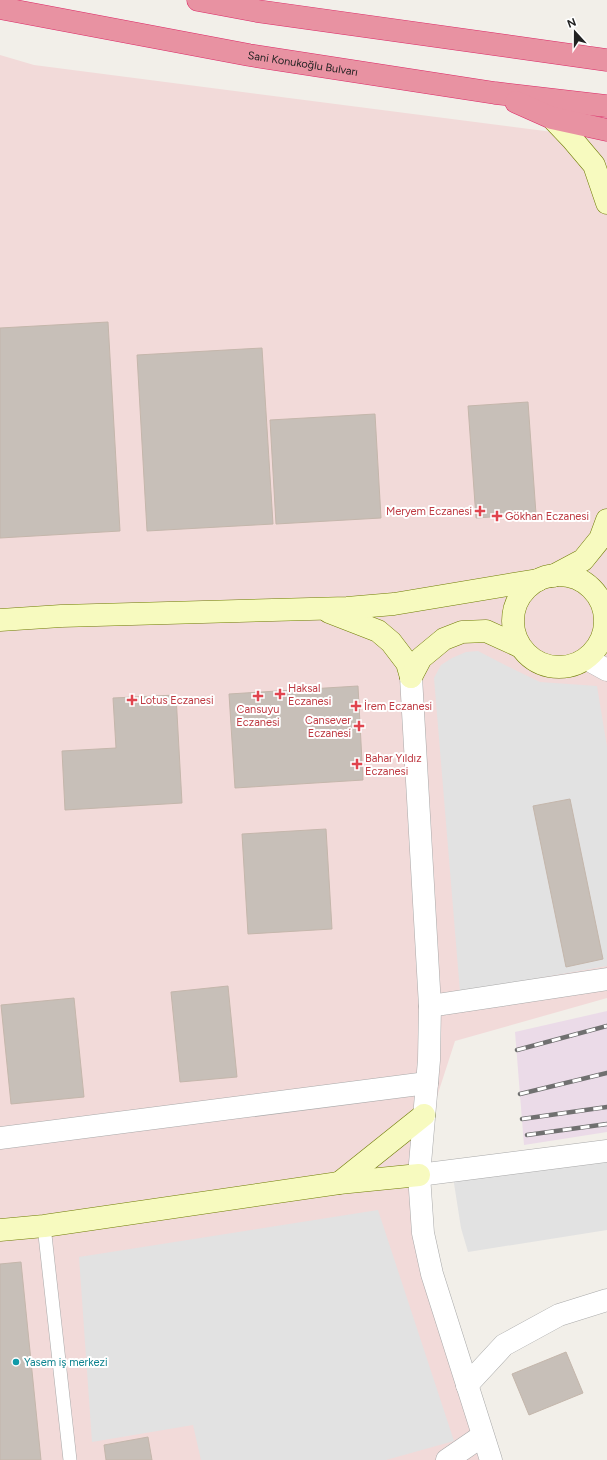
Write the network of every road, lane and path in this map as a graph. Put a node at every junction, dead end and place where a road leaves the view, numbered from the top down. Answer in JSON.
{"nodes":[{"id":1,"x":198,"y":0,"type":"edge"},
{"id":2,"x":0,"y":8,"type":"edge"},
{"id":3,"x":607,"y":60,"type":"edge"},
{"id":4,"x":495,"y":93,"type":"junction"},
{"id":5,"x":607,"y":106,"type":"edge"},
{"id":6,"x":552,"y":118,"type":"junction"},
{"id":7,"x":607,"y":130,"type":"edge"},
{"id":8,"x":607,"y":203,"type":"edge"},
{"id":9,"x":607,"y":520,"type":"edge"},
{"id":10,"x":546,"y":578,"type":"junction"},
{"id":11,"x":605,"y":600,"type":"edge"},
{"id":12,"x":322,"y":609,"type":"junction"},
{"id":13,"x":0,"y":620,"type":"edge"},
{"id":14,"x":519,"y":646,"type":"junction"},
{"id":15,"x":607,"y":652,"type":"edge"},
{"id":16,"x":587,"y":659,"type":"junction"},
{"id":17,"x":607,"y":670,"type":"edge"},
{"id":18,"x":411,"y":677,"type":"junction"},
{"id":19,"x":607,"y":979,"type":"edge"},
{"id":20,"x":430,"y":1006,"type":"junction"},
{"id":21,"x":427,"y":1083,"type":"junction"},
{"id":22,"x":424,"y":1115,"type":"junction"},
{"id":23,"x":0,"y":1138,"type":"edge"},
{"id":24,"x":607,"y":1151,"type":"edge"},
{"id":25,"x":419,"y":1175,"type":"junction"},
{"id":26,"x":339,"y":1183,"type":"junction"},
{"id":27,"x":44,"y":1226,"type":"junction"},
{"id":28,"x":0,"y":1230,"type":"edge"},
{"id":29,"x":607,"y":1300,"type":"edge"},
{"id":30,"x":467,"y":1385,"type":"junction"},
{"id":31,"x":482,"y":1436,"type":"junction"},
{"id":32,"x":70,"y":1460,"type":"edge"},
{"id":33,"x":447,"y":1460,"type":"edge"},
{"id":34,"x":491,"y":1460,"type":"edge"}],
"edges":[{"from":1,"to":3,"type":"highway"},
{"from":2,"to":4,"type":"highway","name":"Sani Konukoğlu Bulvarı"},
{"from":4,"to":5,"type":"highway","name":"Sani Konukoğlu Bulvarı"},
{"from":4,"to":6,"type":"highway"},
{"from":6,"to":7,"type":"highway"},
{"from":6,"to":8,"type":"street"},
{"from":9,"to":10,"type":"street"},
{"from":10,"to":11,"type":"street"},
{"from":10,"to":12,"type":"street"},
{"from":10,"to":14,"type":"street"},
{"from":11,"to":16,"type":"street"},
{"from":12,"to":13,"type":"street"},
{"from":12,"to":18,"type":"street"},
{"from":14,"to":16,"type":"street"},
{"from":14,"to":18,"type":"street"},
{"from":15,"to":16,"type":"street"},
{"from":16,"to":17,"type":"street"},
{"from":18,"to":20,"type":"street"},
{"from":19,"to":20,"type":"street"},
{"from":20,"to":21,"type":"street"},
{"from":21,"to":22,"type":"street"},
{"from":21,"to":23,"type":"street"},
{"from":22,"to":25,"type":"street"},
{"from":22,"to":26,"type":"street"},
{"from":24,"to":25,"type":"street"},
{"from":25,"to":26,"type":"street"},
{"from":25,"to":30,"type":"street"},
{"from":26,"to":27,"type":"street"},
{"from":27,"to":28,"type":"street"},
{"from":27,"to":32,"type":"lane"},
{"from":29,"to":30,"type":"street"},
{"from":30,"to":31,"type":"street"},
{"from":31,"to":33,"type":"street"},
{"from":31,"to":34,"type":"street"}]}
